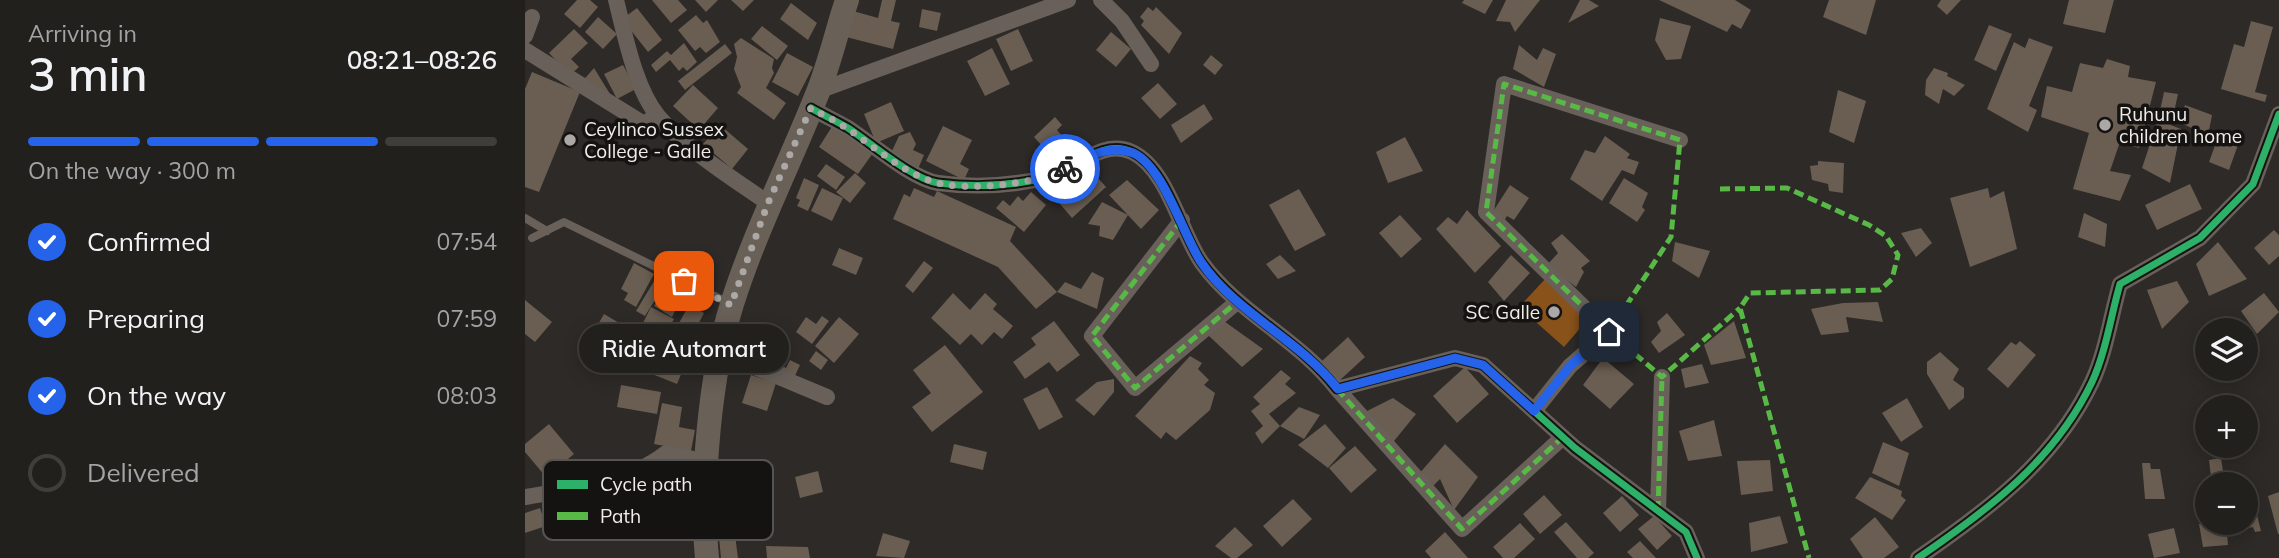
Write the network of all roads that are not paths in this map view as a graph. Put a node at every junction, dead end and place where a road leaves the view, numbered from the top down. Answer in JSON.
{"nodes":[{"id":1,"x":616,"y":0,"type":"edge"},
{"id":2,"x":847,"y":0,"type":"edge"},
{"id":3,"x":1068,"y":0,"type":"edge"},
{"id":4,"x":1101,"y":0,"type":"edge"},
{"id":5,"x":532,"y":17,"type":"dead end"},
{"id":6,"x":525,"y":36,"type":"edge"},
{"id":7,"x":525,"y":50,"type":"edge"},
{"id":8,"x":1151,"y":64,"type":"dead end"},
{"id":9,"x":814,"y":99,"type":"junction"},
{"id":10,"x":2279,"y":114,"type":"edge"},
{"id":11,"x":657,"y":115,"type":"junction"},
{"id":12,"x":1680,"y":140,"type":"dead end"},
{"id":13,"x":768,"y":203,"type":"junction"},
{"id":14,"x":525,"y":218,"type":"edge"},
{"id":15,"x":1182,"y":220,"type":"junction"},
{"id":16,"x":547,"y":231,"type":"junction"},
{"id":17,"x":532,"y":238,"type":"dead end"},
{"id":18,"x":1237,"y":302,"type":"junction"},
{"id":19,"x":731,"y":305,"type":"junction"},
{"id":20,"x":719,"y":352,"type":"junction"},
{"id":21,"x":1662,"y":377,"type":"dead end"},
{"id":22,"x":1338,"y":389,"type":"junction"},
{"id":23,"x":827,"y":397,"type":"dead end"},
{"id":24,"x":1534,"y":411,"type":"junction"},
{"id":25,"x":1563,"y":437,"type":"junction"},
{"id":26,"x":657,"y":460,"type":"edge"},
{"id":27,"x":698,"y":460,"type":"edge"},
{"id":28,"x":707,"y":460,"type":"edge"},
{"id":29,"x":543,"y":494,"type":"edge"},
{"id":30,"x":525,"y":497,"type":"edge"},
{"id":31,"x":1658,"y":511,"type":"junction"},
{"id":32,"x":707,"y":540,"type":"edge"},
{"id":33,"x":707,"y":558,"type":"edge"},
{"id":34,"x":1697,"y":558,"type":"edge"},
{"id":35,"x":1918,"y":558,"type":"edge"}],
"edges":[{"from":1,"to":11,"type":"street"},
{"from":2,"to":9,"type":"main road"},
{"from":3,"to":9,"type":"street"},
{"from":4,"to":8,"type":"street"},
{"from":5,"to":6,"type":"street"},
{"from":7,"to":11,"type":"street"},
{"from":9,"to":13,"type":"main road"},
{"from":9,"to":15,"type":"street"},
{"from":10,"to":35,"type":"street"},
{"from":11,"to":13,"type":"street"},
{"from":12,"to":24,"type":"street"},
{"from":13,"to":19,"type":"main road"},
{"from":14,"to":16,"type":"lane"},
{"from":15,"to":18,"type":"street"},
{"from":15,"to":18,"type":"street"},
{"from":16,"to":17,"type":"lane"},
{"from":16,"to":19,"type":"lane"},
{"from":18,"to":22,"type":"street"},
{"from":19,"to":20,"type":"main road"},
{"from":20,"to":23,"type":"street"},
{"from":20,"to":28,"type":"main road"},
{"from":21,"to":31,"type":"street"},
{"from":22,"to":24,"type":"street"},
{"from":22,"to":25,"type":"street"},
{"from":24,"to":25,"type":"street"},
{"from":25,"to":31,"type":"street"},
{"from":26,"to":27,"type":"street"},
{"from":29,"to":30,"type":"street"},
{"from":31,"to":34,"type":"street"},
{"from":32,"to":33,"type":"main road"}]}
